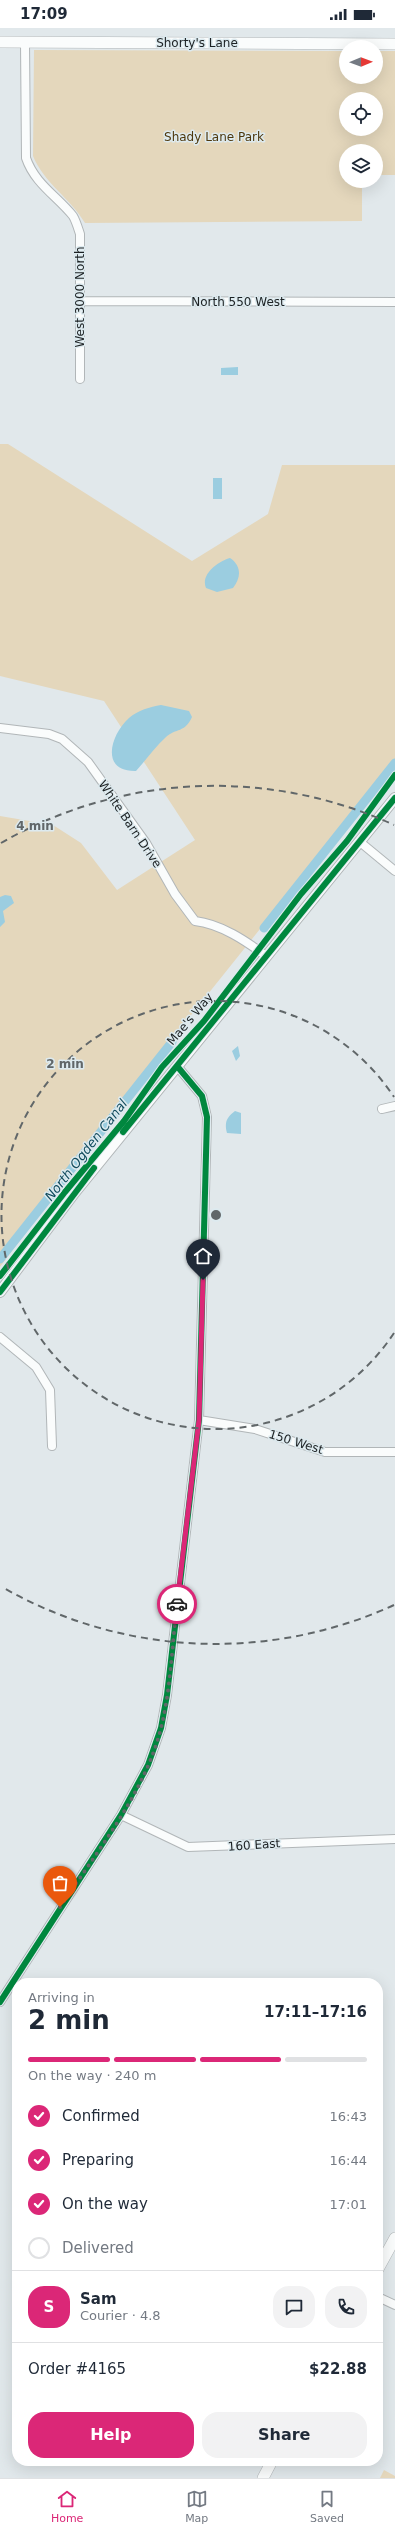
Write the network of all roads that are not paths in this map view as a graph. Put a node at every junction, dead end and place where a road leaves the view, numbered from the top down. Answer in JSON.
{"nodes":[{"id":1,"x":0,"y":42,"type":"edge"},
{"id":2,"x":25,"y":42,"type":"junction"},
{"id":3,"x":395,"y":44,"type":"edge"},
{"id":4,"x":81,"y":301,"type":"junction"},
{"id":5,"x":395,"y":302,"type":"edge"},
{"id":6,"x":80,"y":379,"type":"dead end"},
{"id":7,"x":0,"y":728,"type":"edge"},
{"id":8,"x":395,"y":798,"type":"edge"},
{"id":9,"x":360,"y":842,"type":"junction"},
{"id":10,"x":395,"y":871,"type":"edge"},
{"id":11,"x":266,"y":956,"type":"junction"},
{"id":12,"x":177,"y":1066,"type":"junction"},
{"id":13,"x":395,"y":1106,"type":"edge"},
{"id":14,"x":382,"y":1108,"type":"dead end"},
{"id":15,"x":0,"y":1292,"type":"edge"},
{"id":16,"x":0,"y":1337,"type":"edge"},
{"id":17,"x":199,"y":1420,"type":"junction"},
{"id":18,"x":52,"y":1446,"type":"dead end"},
{"id":19,"x":395,"y":1452,"type":"edge"},
{"id":20,"x":121,"y":1815,"type":"junction"},
{"id":21,"x":395,"y":1839,"type":"edge"},
{"id":22,"x":16,"y":1978,"type":"edge"},
{"id":23,"x":12,"y":1983,"type":"edge"},
{"id":24,"x":0,"y":2002,"type":"edge"},
{"id":25,"x":395,"y":2238,"type":"edge"},
{"id":26,"x":383,"y":2260,"type":"edge"},
{"id":27,"x":383,"y":2299,"type":"edge"},
{"id":28,"x":395,"y":2305,"type":"edge"},
{"id":29,"x":269,"y":2466,"type":"edge"},
{"id":30,"x":263,"y":2478,"type":"edge"}],
"edges":[{"from":1,"to":2,"type":"main road","name":"Shorty's Lane"},
{"from":2,"to":3,"type":"main road","name":"Shorty's Lane"},
{"from":2,"to":4,"type":"street","name":"West 3000 North"},
{"from":4,"to":5,"type":"street","name":"North 550 West"},
{"from":4,"to":6,"type":"street","name":"West 3000 North"},
{"from":7,"to":11,"type":"street","name":"White Barn Drive"},
{"from":8,"to":9,"type":"street"},
{"from":9,"to":10,"type":"street"},
{"from":9,"to":11,"type":"street"},
{"from":11,"to":12,"type":"street"},
{"from":12,"to":15,"type":"street"},
{"from":12,"to":17,"type":"street"},
{"from":13,"to":14,"type":"street"},
{"from":16,"to":18,"type":"street"},
{"from":17,"to":19,"type":"street","name":"150 West"},
{"from":17,"to":20,"type":"street"},
{"from":20,"to":21,"type":"street","name":"160 East"},
{"from":20,"to":22,"type":"street"},
{"from":23,"to":24,"type":"street"},
{"from":25,"to":26,"type":"main road"},
{"from":27,"to":28,"type":"street"},
{"from":29,"to":30,"type":"main road"}]}
